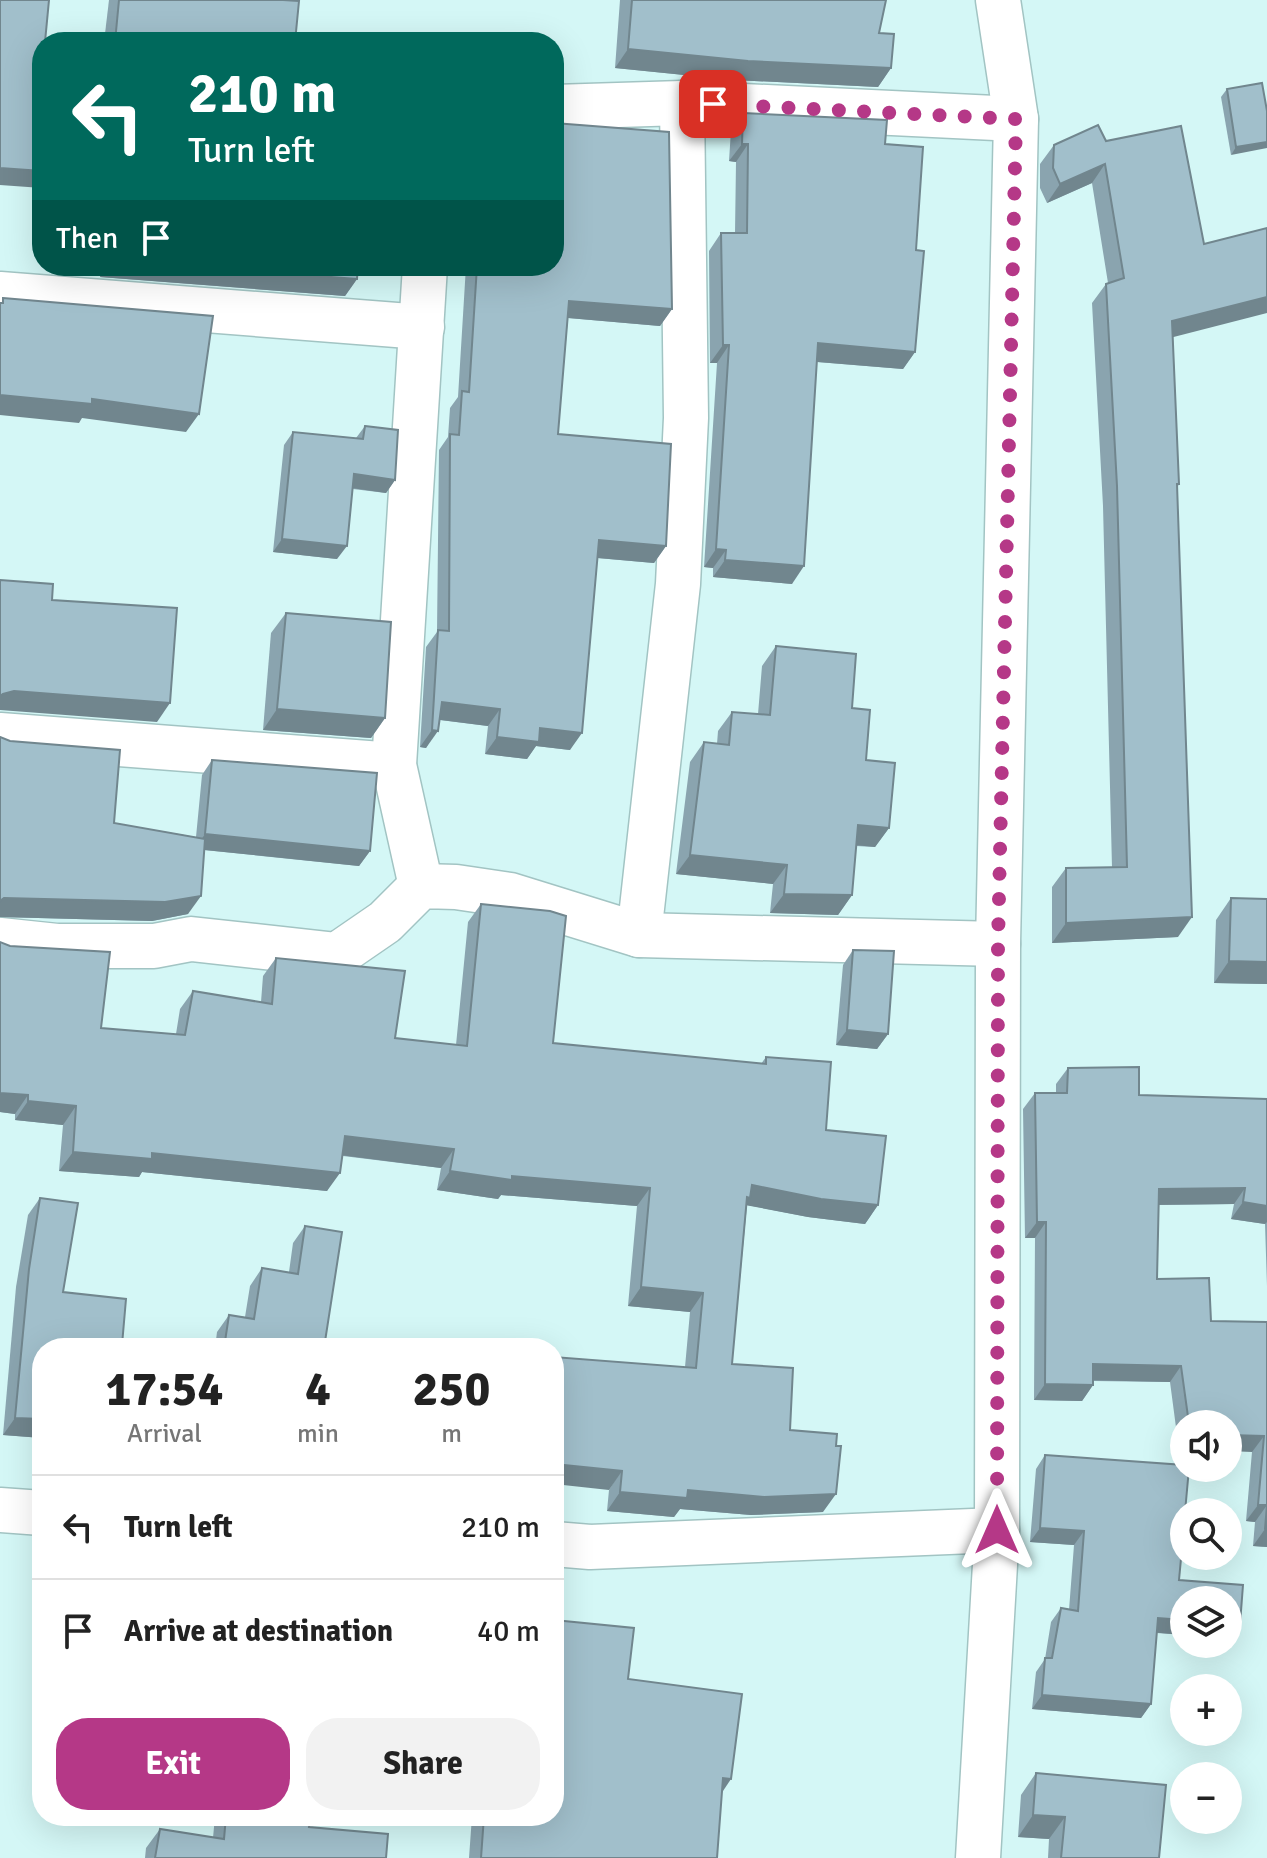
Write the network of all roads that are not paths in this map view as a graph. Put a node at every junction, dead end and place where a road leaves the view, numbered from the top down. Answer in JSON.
{"nodes":[{"id":1,"x":998,"y":0,"type":"edge"},
{"id":2,"x":682,"y":103,"type":"junction"},
{"id":3,"x":564,"y":107,"type":"edge"},
{"id":4,"x":1016,"y":119,"type":"junction"},
{"id":5,"x":425,"y":276,"type":"edge"},
{"id":6,"x":0,"y":294,"type":"edge"},
{"id":7,"x":422,"y":327,"type":"junction"},
{"id":8,"x":0,"y":735,"type":"edge"},
{"id":9,"x":394,"y":765,"type":"junction"},
{"id":10,"x":421,"y":886,"type":"junction"},
{"id":11,"x":639,"y":935,"type":"junction"},
{"id":12,"x":0,"y":940,"type":"edge"},
{"id":13,"x":998,"y":944,"type":"junction"},
{"id":14,"x":0,"y":1510,"type":"edge"},
{"id":15,"x":32,"y":1512,"type":"edge"},
{"id":16,"x":997,"y":1530,"type":"junction"},
{"id":17,"x":564,"y":1545,"type":"edge"},
{"id":18,"x":978,"y":1858,"type":"edge"}],
"edges":[{"from":1,"to":4,"type":"street"},
{"from":2,"to":3,"type":"street"},
{"from":2,"to":4,"type":"street"},
{"from":2,"to":11,"type":"street"},
{"from":4,"to":13,"type":"street"},
{"from":5,"to":7,"type":"street"},
{"from":6,"to":7,"type":"street"},
{"from":7,"to":9,"type":"street"},
{"from":8,"to":9,"type":"street"},
{"from":9,"to":10,"type":"street"},
{"from":10,"to":11,"type":"street"},
{"from":10,"to":12,"type":"street"},
{"from":11,"to":13,"type":"street"},
{"from":13,"to":16,"type":"street"},
{"from":14,"to":15,"type":"street"},
{"from":16,"to":17,"type":"street"},
{"from":16,"to":18,"type":"street"}]}
